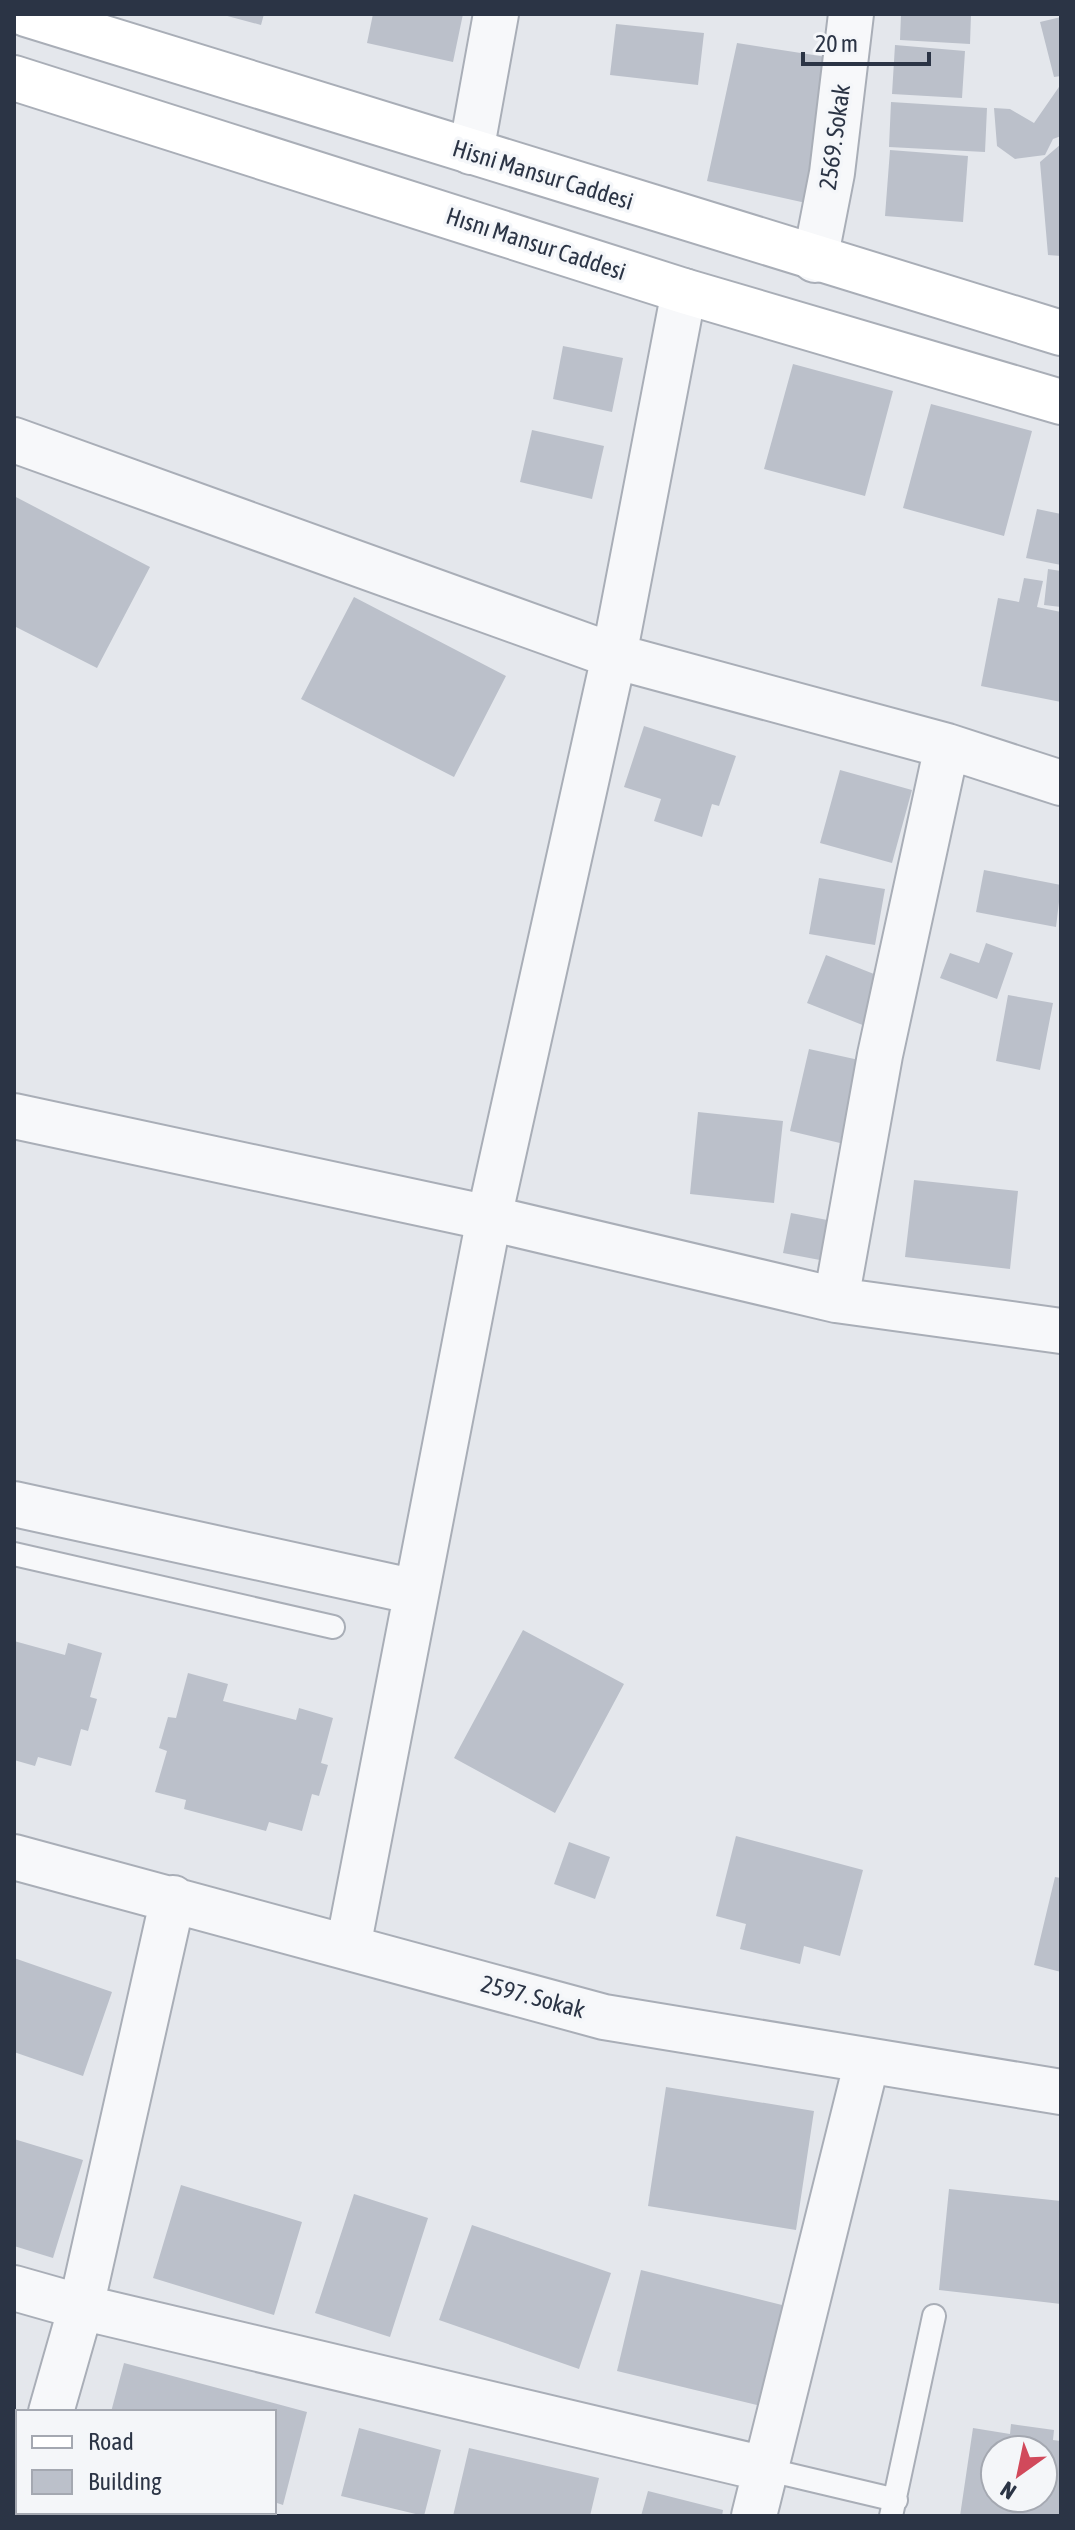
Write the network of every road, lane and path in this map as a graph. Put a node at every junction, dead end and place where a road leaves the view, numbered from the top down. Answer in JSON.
{"nodes":[{"id":1,"x":26,"y":14,"type":"edge"},
{"id":2,"x":496,"y":14,"type":"edge"},
{"id":3,"x":851,"y":14,"type":"edge"},
{"id":4,"x":14,"y":78,"type":"edge"},
{"id":5,"x":471,"y":152,"type":"junction"},
{"id":6,"x":815,"y":260,"type":"junction"},
{"id":7,"x":684,"y":291,"type":"junction"},
{"id":8,"x":1061,"y":333,"type":"edge"},
{"id":9,"x":1061,"y":402,"type":"edge"},
{"id":10,"x":14,"y":440,"type":"edge"},
{"id":11,"x":614,"y":656,"type":"junction"},
{"id":12,"x":947,"y":746,"type":"junction"},
{"id":13,"x":1061,"y":783,"type":"edge"},
{"id":14,"x":14,"y":1116,"type":"edge"},
{"id":15,"x":489,"y":1218,"type":"junction"},
{"id":16,"x":836,"y":1300,"type":"junction"},
{"id":17,"x":1061,"y":1331,"type":"edge"},
{"id":18,"x":14,"y":1504,"type":"edge"},
{"id":19,"x":14,"y":1554,"type":"edge"},
{"id":20,"x":416,"y":1592,"type":"junction"},
{"id":21,"x":333,"y":1627,"type":"dead end"},
{"id":22,"x":14,"y":1857,"type":"edge"},
{"id":23,"x":173,"y":1898,"type":"junction"},
{"id":24,"x":348,"y":1947,"type":"junction"},
{"id":25,"x":867,"y":2061,"type":"junction"},
{"id":26,"x":1061,"y":2092,"type":"edge"},
{"id":27,"x":14,"y":2288,"type":"edge"},
{"id":28,"x":81,"y":2307,"type":"junction"},
{"id":29,"x":934,"y":2316,"type":"dead end"},
{"id":30,"x":52,"y":2410,"type":"edge"},
{"id":31,"x":765,"y":2469,"type":"junction"},
{"id":32,"x":893,"y":2508,"type":"edge"},
{"id":33,"x":754,"y":2516,"type":"edge"}],
"edges":[{"from":1,"to":5,"type":"main road","name":"Hisni Mansur Caddesi"},
{"from":2,"to":5,"type":"street"},
{"from":3,"to":6,"type":"street","name":"2569. Sokak"},
{"from":4,"to":7,"type":"main road","name":"Hısnı Mansur Caddesi"},
{"from":5,"to":6,"type":"main road","name":"Hisni Mansur Caddesi"},
{"from":6,"to":8,"type":"main road","name":"Hisni Mansur Caddesi"},
{"from":7,"to":9,"type":"main road","name":"Hısnı Mansur Caddesi"},
{"from":7,"to":11,"type":"street"},
{"from":10,"to":11,"type":"street"},
{"from":11,"to":12,"type":"street"},
{"from":11,"to":15,"type":"street"},
{"from":12,"to":13,"type":"street"},
{"from":12,"to":16,"type":"street"},
{"from":14,"to":15,"type":"street"},
{"from":15,"to":16,"type":"street"},
{"from":15,"to":20,"type":"street"},
{"from":16,"to":17,"type":"street"},
{"from":18,"to":20,"type":"street"},
{"from":19,"to":21,"type":"lane"},
{"from":20,"to":24,"type":"street"},
{"from":22,"to":23,"type":"street","name":"2597. Sokak"},
{"from":23,"to":24,"type":"street","name":"2597. Sokak"},
{"from":23,"to":28,"type":"street"},
{"from":24,"to":25,"type":"street","name":"2597. Sokak"},
{"from":25,"to":26,"type":"street","name":"2597. Sokak"},
{"from":25,"to":31,"type":"street"},
{"from":27,"to":28,"type":"street"},
{"from":28,"to":30,"type":"street"},
{"from":28,"to":31,"type":"street"},
{"from":29,"to":32,"type":"lane"},
{"from":31,"to":32,"type":"lane"},
{"from":31,"to":33,"type":"street"}]}
